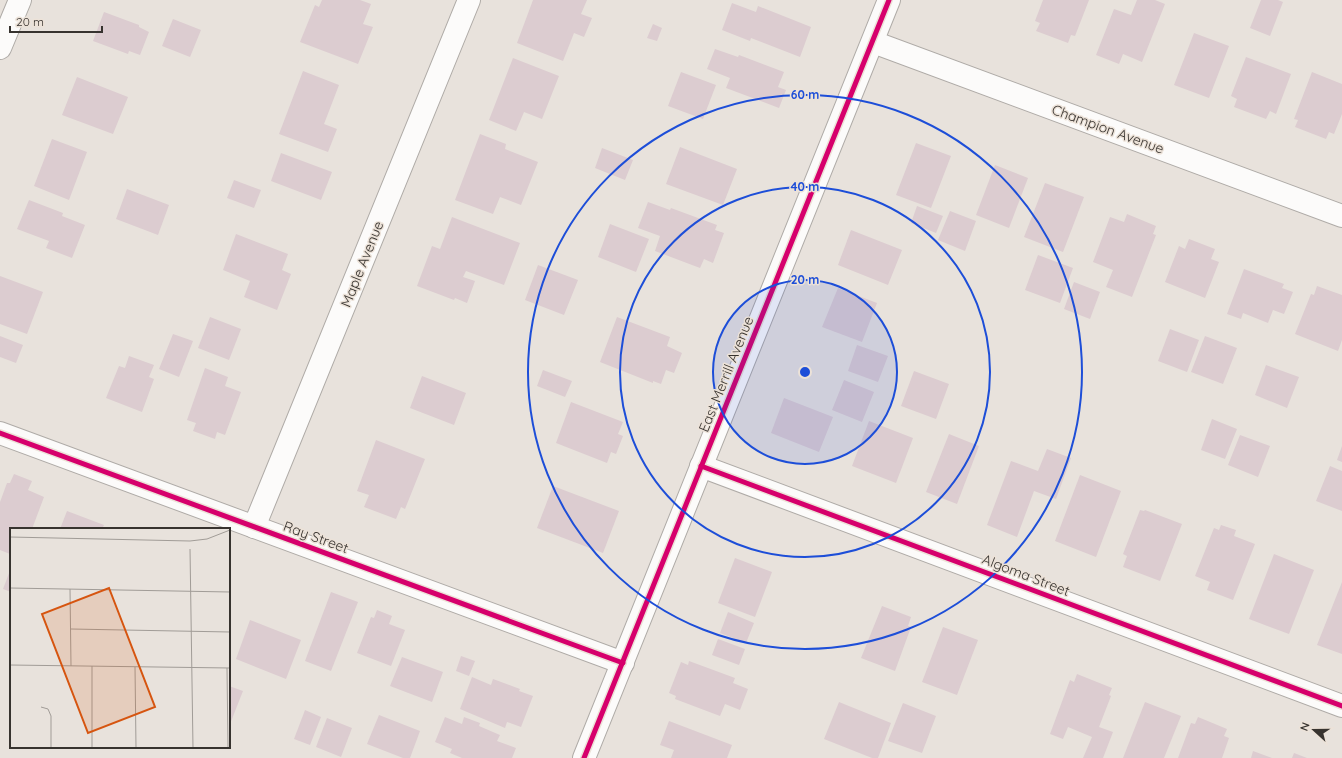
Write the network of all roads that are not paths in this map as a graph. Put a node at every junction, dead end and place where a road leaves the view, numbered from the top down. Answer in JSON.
{"nodes":[{"id":1,"x":20,"y":0,"type":"edge"},
{"id":2,"x":469,"y":0,"type":"edge"},
{"id":3,"x":889,"y":0,"type":"edge"},
{"id":4,"x":873,"y":42,"type":"junction"},
{"id":5,"x":0,"y":48,"type":"edge"},
{"id":6,"x":1342,"y":216,"type":"edge"},
{"id":7,"x":0,"y":433,"type":"edge"},
{"id":8,"x":701,"y":466,"type":"junction"},
{"id":9,"x":254,"y":527,"type":"junction"},
{"id":10,"x":623,"y":663,"type":"junction"},
{"id":11,"x":1342,"y":706,"type":"edge"},
{"id":12,"x":584,"y":758,"type":"edge"}],
"edges":[{"from":1,"to":5,"type":"street"},
{"from":2,"to":9,"type":"street","name":"Maple Avenue"},
{"from":3,"to":4,"type":"street","name":"East Merrill Avenue"},
{"from":4,"to":6,"type":"street","name":"Champion Avenue"},
{"from":4,"to":8,"type":"street","name":"East Merrill Avenue"},
{"from":7,"to":9,"type":"street","name":"Ray Street"},
{"from":8,"to":10,"type":"street","name":"East Merrill Avenue"},
{"from":8,"to":11,"type":"street","name":"Algoma Street"},
{"from":9,"to":10,"type":"street","name":"Ray Street"},
{"from":10,"to":12,"type":"street","name":"East Merrill Avenue"}]}
